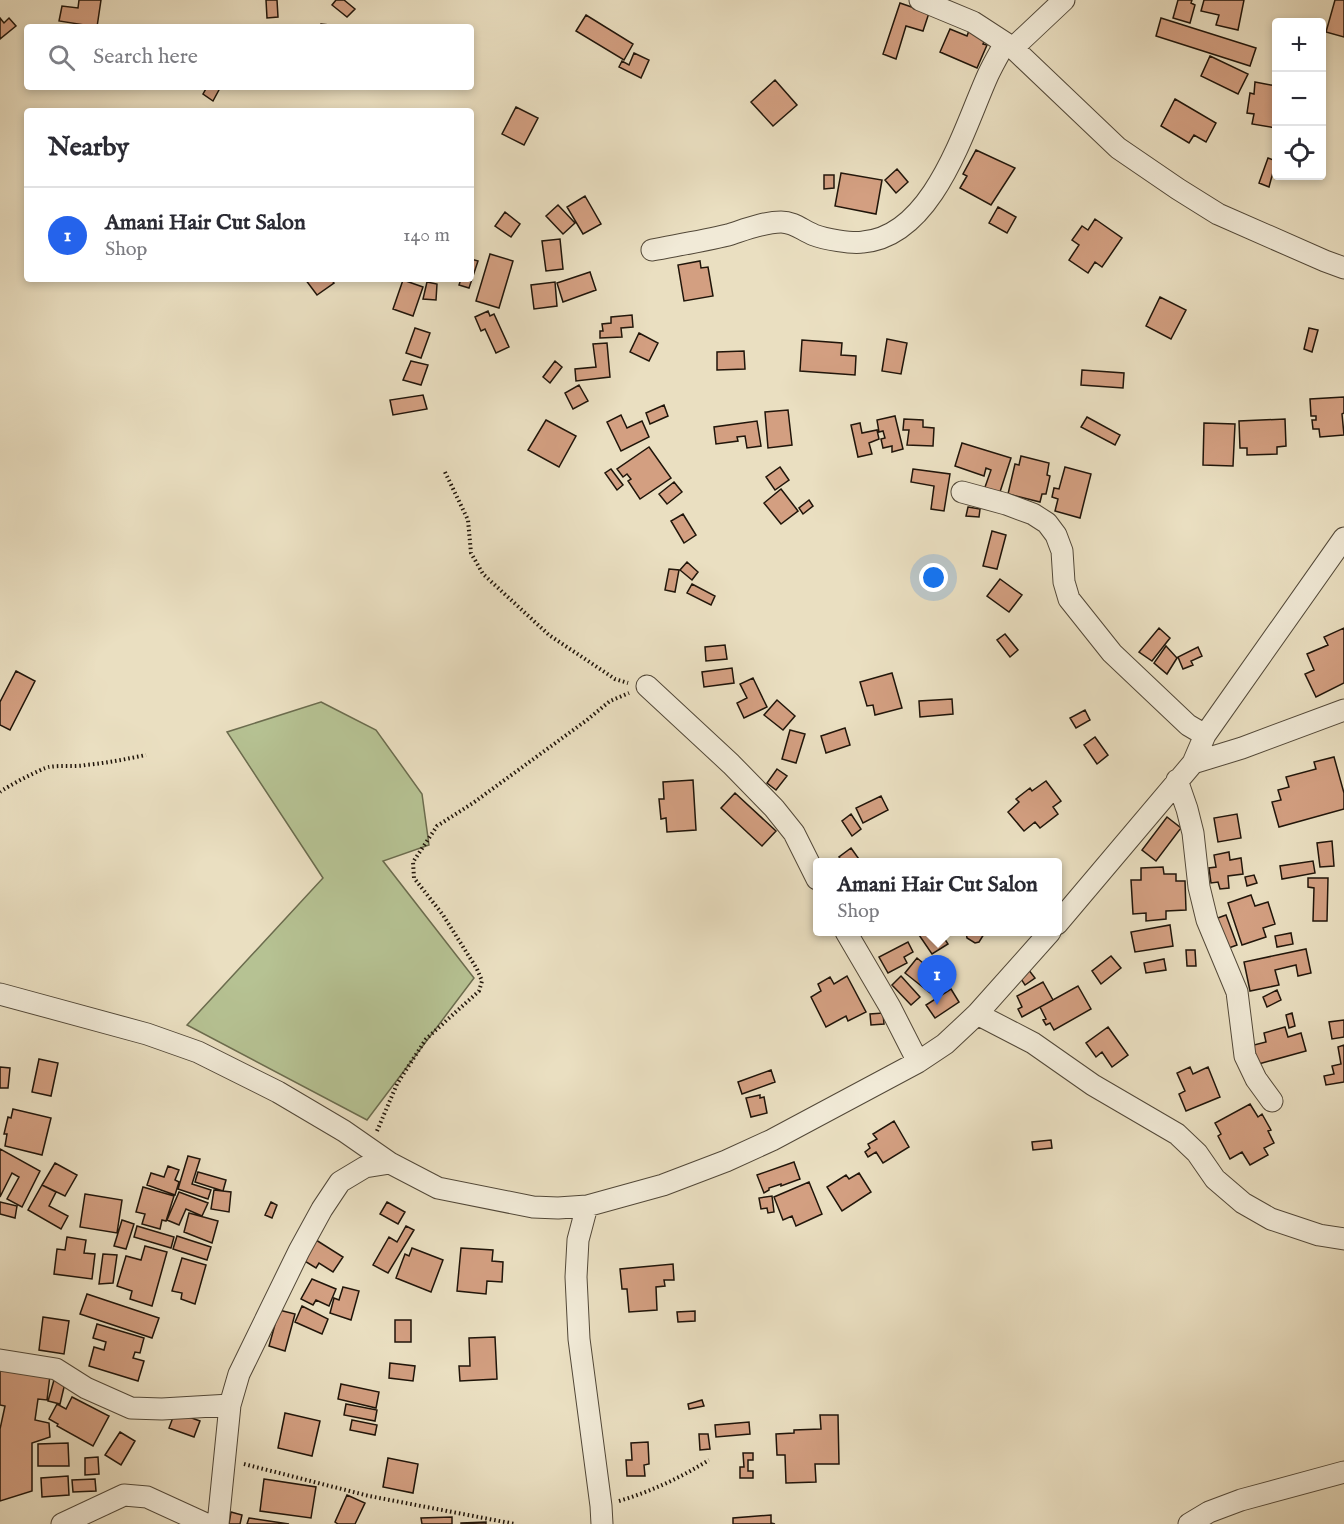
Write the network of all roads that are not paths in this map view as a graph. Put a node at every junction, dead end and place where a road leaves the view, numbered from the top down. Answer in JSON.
{"nodes":[{"id":1,"x":920,"y":0,"type":"edge"},
{"id":2,"x":1064,"y":0,"type":"edge"},
{"id":3,"x":1009,"y":45,"type":"junction"},
{"id":4,"x":652,"y":250,"type":"dead end"},
{"id":5,"x":1344,"y":268,"type":"edge"},
{"id":6,"x":962,"y":492,"type":"dead end"},
{"id":7,"x":1344,"y":538,"type":"edge"},
{"id":8,"x":647,"y":686,"type":"road end"},
{"id":9,"x":1344,"y":710,"type":"edge"},
{"id":10,"x":1205,"y":735,"type":"junction"},
{"id":11,"x":1193,"y":763,"type":"junction"},
{"id":12,"x":1177,"y":780,"type":"junction"},
{"id":13,"x":813,"y":871,"type":"edge"},
{"id":14,"x":1062,"y":918,"type":"edge"},
{"id":15,"x":848,"y":936,"type":"edge"},
{"id":16,"x":1046,"y":936,"type":"edge"},
{"id":17,"x":0,"y":994,"type":"edge"},
{"id":18,"x":977,"y":1014,"type":"junction"},
{"id":19,"x":918,"y":1062,"type":"junction"},
{"id":20,"x":1272,"y":1101,"type":"dead end"},
{"id":21,"x":390,"y":1163,"type":"junction"},
{"id":22,"x":587,"y":1206,"type":"junction"},
{"id":23,"x":1344,"y":1239,"type":"edge"},
{"id":24,"x":0,"y":1360,"type":"edge"},
{"id":25,"x":230,"y":1405,"type":"junction"},
{"id":26,"x":1344,"y":1472,"type":"edge"},
{"id":27,"x":601,"y":1515,"type":"edge"},
{"id":28,"x":62,"y":1524,"type":"edge"},
{"id":29,"x":206,"y":1524,"type":"edge"},
{"id":30,"x":218,"y":1524,"type":"edge"},
{"id":31,"x":1188,"y":1524,"type":"edge"}],
"edges":[{"from":1,"to":3,"type":"street"},
{"from":2,"to":3,"type":"street"},
{"from":3,"to":4,"type":"street"},
{"from":3,"to":5,"type":"street"},
{"from":6,"to":10,"type":"street"},
{"from":7,"to":10,"type":"street"},
{"from":8,"to":13,"type":"street"},
{"from":9,"to":11,"type":"street"},
{"from":10,"to":11,"type":"street"},
{"from":11,"to":12,"type":"street"},
{"from":12,"to":14,"type":"street"},
{"from":12,"to":20,"type":"street"},
{"from":15,"to":19,"type":"street"},
{"from":16,"to":18,"type":"street"},
{"from":17,"to":21,"type":"street"},
{"from":18,"to":19,"type":"street"},
{"from":18,"to":23,"type":"street"},
{"from":19,"to":22,"type":"street"},
{"from":21,"to":22,"type":"street"},
{"from":21,"to":25,"type":"street"},
{"from":22,"to":27,"type":"street"},
{"from":24,"to":25,"type":"street"},
{"from":25,"to":30,"type":"street"},
{"from":26,"to":31,"type":"street"},
{"from":28,"to":29,"type":"street"}]}
